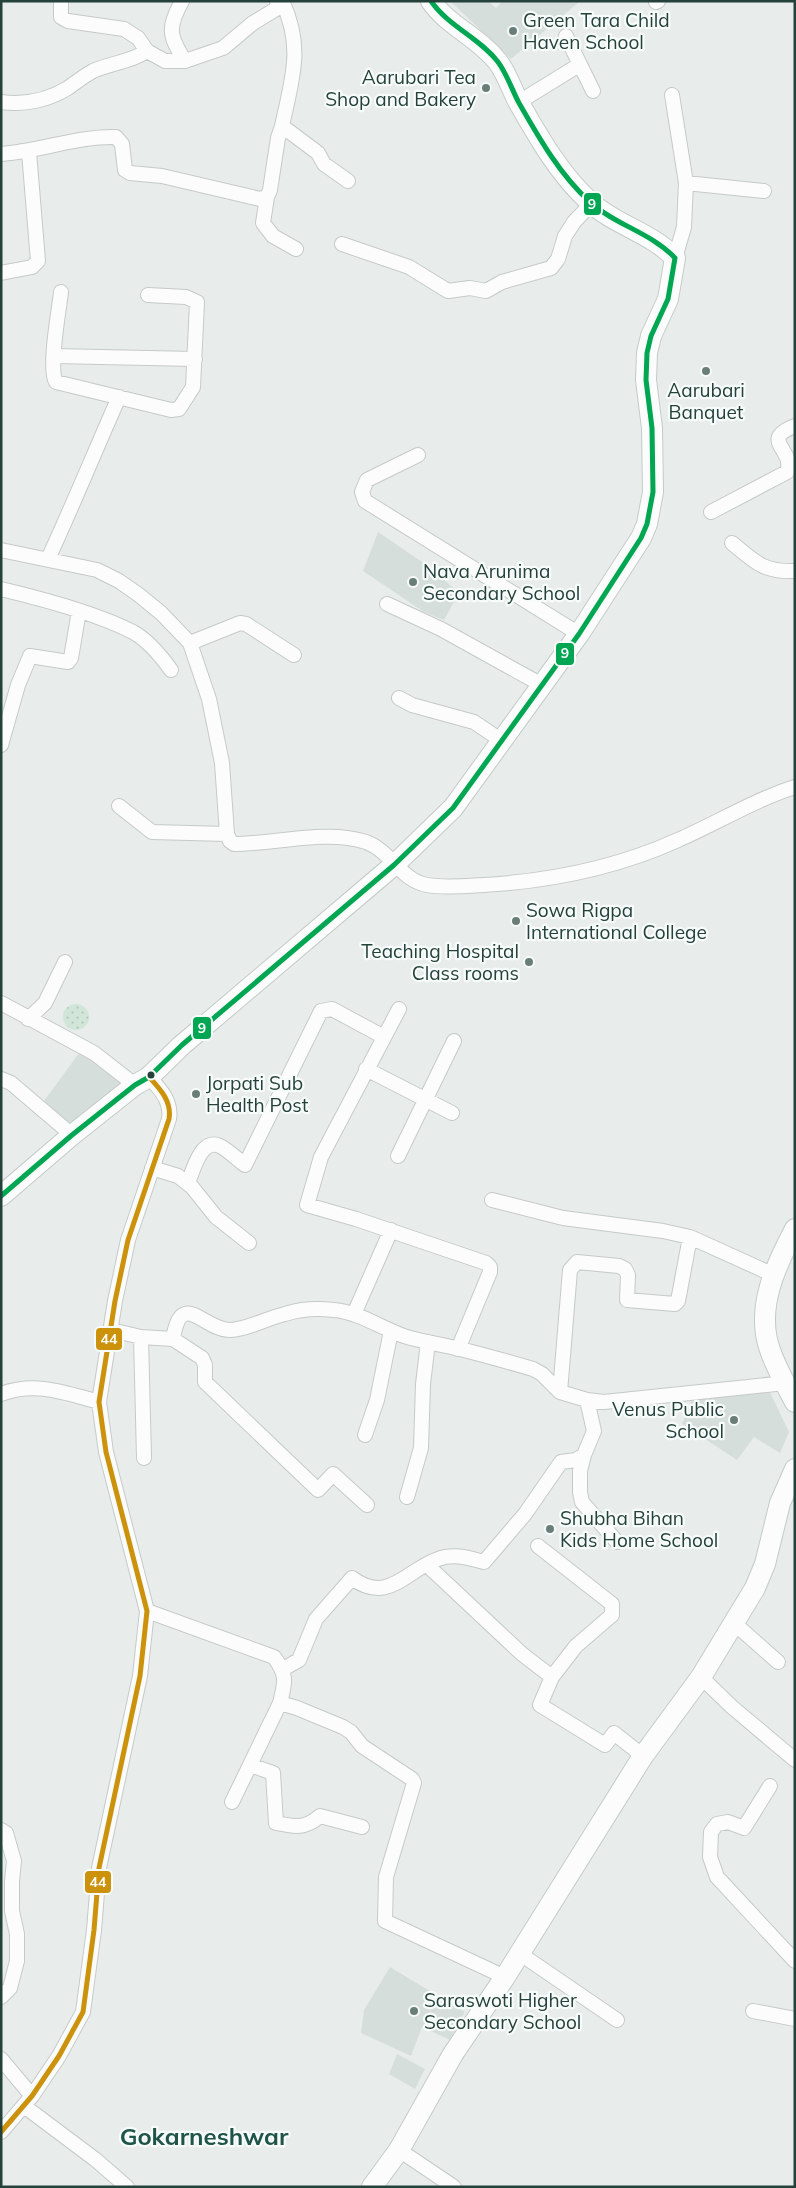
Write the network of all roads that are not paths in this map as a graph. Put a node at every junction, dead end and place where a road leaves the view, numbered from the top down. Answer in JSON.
{"nodes":[{"id":1,"x":60,"y":1,"type":"edge"},
{"id":2,"x":182,"y":1,"type":"edge"},
{"id":3,"x":280,"y":1,"type":"edge"},
{"id":4,"x":431,"y":1,"type":"edge"},
{"id":5,"x":566,"y":36,"type":"dead end"},
{"id":6,"x":147,"y":51,"type":"junction"},
{"id":7,"x":185,"y":61,"type":"junction"},
{"id":8,"x":580,"y":65,"type":"junction"},
{"id":9,"x":593,"y":91,"type":"dead end"},
{"id":10,"x":672,"y":95,"type":"dead end"},
{"id":11,"x":1,"y":102,"type":"edge"},
{"id":12,"x":519,"y":102,"type":"junction"},
{"id":13,"x":282,"y":126,"type":"junction"},
{"id":14,"x":29,"y":152,"type":"junction"},
{"id":15,"x":1,"y":154,"type":"edge"},
{"id":16,"x":348,"y":181,"type":"dead end"},
{"id":17,"x":686,"y":183,"type":"junction"},
{"id":18,"x":764,"y":191,"type":"dead end"},
{"id":19,"x":266,"y":197,"type":"junction"},
{"id":20,"x":591,"y":204,"type":"junction"},
{"id":21,"x":342,"y":244,"type":"dead end"},
{"id":22,"x":296,"y":249,"type":"dead end"},
{"id":23,"x":676,"y":258,"type":"junction"},
{"id":24,"x":1,"y":273,"type":"edge"},
{"id":25,"x":61,"y":292,"type":"dead end"},
{"id":26,"x":148,"y":295,"type":"dead end"},
{"id":27,"x":54,"y":356,"type":"junction"},
{"id":28,"x":195,"y":359,"type":"junction"},
{"id":29,"x":119,"y":397,"type":"junction"},
{"id":30,"x":795,"y":426,"type":"edge"},
{"id":31,"x":418,"y":455,"type":"dead end"},
{"id":32,"x":712,"y":512,"type":"dead end"},
{"id":33,"x":732,"y":543,"type":"dead end"},
{"id":34,"x":1,"y":550,"type":"edge"},
{"id":35,"x":48,"y":559,"type":"junction"},
{"id":36,"x":795,"y":571,"type":"edge"},
{"id":37,"x":1,"y":588,"type":"edge"},
{"id":38,"x":387,"y":604,"type":"dead end"},
{"id":39,"x":80,"y":611,"type":"junction"},
{"id":40,"x":578,"y":634,"type":"junction"},
{"id":41,"x":190,"y":643,"type":"junction"},
{"id":42,"x":294,"y":655,"type":"dead end"},
{"id":43,"x":171,"y":670,"type":"dead end"},
{"id":44,"x":542,"y":685,"type":"junction"},
{"id":45,"x":399,"y":698,"type":"dead end"},
{"id":46,"x":502,"y":741,"type":"junction"},
{"id":47,"x":1,"y":745,"type":"edge"},
{"id":48,"x":795,"y":787,"type":"edge"},
{"id":49,"x":119,"y":806,"type":"dead end"},
{"id":50,"x":227,"y":834,"type":"junction"},
{"id":51,"x":394,"y":865,"type":"junction"},
{"id":52,"x":65,"y":962,"type":"dead end"},
{"id":53,"x":1,"y":1004,"type":"edge"},
{"id":54,"x":399,"y":1009,"type":"dead end"},
{"id":55,"x":28,"y":1019,"type":"junction"},
{"id":56,"x":384,"y":1036,"type":"junction"},
{"id":57,"x":454,"y":1041,"type":"dead end"},
{"id":58,"x":366,"y":1069,"type":"junction"},
{"id":59,"x":1,"y":1079,"type":"edge"},
{"id":60,"x":142,"y":1081,"type":"junction"},
{"id":61,"x":426,"y":1099,"type":"junction"},
{"id":62,"x":452,"y":1112,"type":"dead end"},
{"id":63,"x":72,"y":1135,"type":"junction"},
{"id":64,"x":398,"y":1156,"type":"dead end"},
{"id":65,"x":152,"y":1168,"type":"junction"},
{"id":66,"x":188,"y":1183,"type":"junction"},
{"id":67,"x":1,"y":1196,"type":"edge"},
{"id":68,"x":492,"y":1200,"type":"dead end"},
{"id":69,"x":795,"y":1229,"type":"edge"},
{"id":70,"x":391,"y":1230,"type":"junction"},
{"id":71,"x":690,"y":1237,"type":"junction"},
{"id":72,"x":249,"y":1243,"type":"dead end"},
{"id":73,"x":774,"y":1275,"type":"junction"},
{"id":74,"x":354,"y":1314,"type":"junction"},
{"id":75,"x":111,"y":1330,"type":"junction"},
{"id":76,"x":391,"y":1331,"type":"junction"},
{"id":77,"x":141,"y":1337,"type":"junction"},
{"id":78,"x":173,"y":1339,"type":"junction"},
{"id":79,"x":428,"y":1342,"type":"junction"},
{"id":80,"x":458,"y":1348,"type":"junction"},
{"id":81,"x":784,"y":1382,"type":"junction"},
{"id":82,"x":560,"y":1392,"type":"junction"},
{"id":83,"x":1,"y":1394,"type":"edge"},
{"id":84,"x":587,"y":1400,"type":"junction"},
{"id":85,"x":99,"y":1402,"type":"junction"},
{"id":86,"x":795,"y":1402,"type":"edge"},
{"id":87,"x":365,"y":1435,"type":"dead end"},
{"id":88,"x":584,"y":1454,"type":"junction"},
{"id":89,"x":144,"y":1458,"type":"dead end"},
{"id":90,"x":795,"y":1469,"type":"edge"},
{"id":91,"x":407,"y":1497,"type":"dead end"},
{"id":92,"x":367,"y":1505,"type":"dead end"},
{"id":93,"x":617,"y":1542,"type":"dead end"},
{"id":94,"x":538,"y":1546,"type":"dead end"},
{"id":95,"x":427,"y":1565,"type":"junction"},
{"id":96,"x":147,"y":1611,"type":"junction"},
{"id":97,"x":734,"y":1623,"type":"junction"},
{"id":98,"x":778,"y":1662,"type":"dead end"},
{"id":99,"x":283,"y":1669,"type":"junction"},
{"id":100,"x":552,"y":1677,"type":"junction"},
{"id":101,"x":701,"y":1677,"type":"junction"},
{"id":102,"x":280,"y":1703,"type":"junction"},
{"id":103,"x":642,"y":1756,"type":"junction"},
{"id":104,"x":795,"y":1760,"type":"edge"},
{"id":105,"x":250,"y":1765,"type":"junction"},
{"id":106,"x":770,"y":1786,"type":"dead end"},
{"id":107,"x":232,"y":1802,"type":"dead end"},
{"id":108,"x":362,"y":1827,"type":"dead end"},
{"id":109,"x":1,"y":1830,"type":"edge"},
{"id":110,"x":519,"y":1953,"type":"junction"},
{"id":111,"x":795,"y":1961,"type":"edge"},
{"id":112,"x":505,"y":1977,"type":"junction"},
{"id":113,"x":1,"y":1997,"type":"edge"},
{"id":114,"x":753,"y":2011,"type":"dead end"},
{"id":115,"x":795,"y":2019,"type":"edge"},
{"id":116,"x":617,"y":2020,"type":"dead end"},
{"id":117,"x":1,"y":2059,"type":"edge"},
{"id":118,"x":28,"y":2101,"type":"junction"},
{"id":119,"x":1,"y":2132,"type":"edge"},
{"id":120,"x":399,"y":2150,"type":"junction"},
{"id":121,"x":127,"y":2187,"type":"edge"},
{"id":122,"x":372,"y":2187,"type":"edge"},
{"id":123,"x":454,"y":2187,"type":"edge"}],
"edges":[{"from":1,"to":6,"type":"street"},
{"from":2,"to":7,"type":"street"},
{"from":3,"to":7,"type":"street"},
{"from":3,"to":13,"type":"street"},
{"from":4,"to":12,"type":"main road"},
{"from":5,"to":8,"type":"street"},
{"from":6,"to":7,"type":"street"},
{"from":6,"to":11,"type":"street"},
{"from":8,"to":9,"type":"street"},
{"from":8,"to":12,"type":"street"},
{"from":10,"to":17,"type":"street"},
{"from":12,"to":20,"type":"main road"},
{"from":13,"to":16,"type":"street"},
{"from":13,"to":19,"type":"street"},
{"from":14,"to":15,"type":"street"},
{"from":14,"to":19,"type":"street"},
{"from":14,"to":24,"type":"street"},
{"from":17,"to":18,"type":"street"},
{"from":17,"to":23,"type":"street"},
{"from":19,"to":22,"type":"street"},
{"from":20,"to":21,"type":"street"},
{"from":20,"to":23,"type":"main road"},
{"from":23,"to":40,"type":"main road"},
{"from":25,"to":27,"type":"street"},
{"from":26,"to":28,"type":"street"},
{"from":27,"to":28,"type":"street"},
{"from":27,"to":29,"type":"street"},
{"from":28,"to":29,"type":"street"},
{"from":29,"to":35,"type":"street"},
{"from":30,"to":32,"type":"street"},
{"from":31,"to":40,"type":"street"},
{"from":33,"to":36,"type":"street"},
{"from":34,"to":35,"type":"street"},
{"from":35,"to":41,"type":"street"},
{"from":37,"to":39,"type":"street"},
{"from":38,"to":44,"type":"street"},
{"from":39,"to":43,"type":"street"},
{"from":39,"to":47,"type":"street"},
{"from":40,"to":44,"type":"main road"},
{"from":41,"to":42,"type":"street"},
{"from":41,"to":50,"type":"street"},
{"from":44,"to":46,"type":"main road"},
{"from":45,"to":46,"type":"street"},
{"from":46,"to":51,"type":"main road"},
{"from":48,"to":51,"type":"street"},
{"from":49,"to":50,"type":"street"},
{"from":50,"to":51,"type":"street"},
{"from":51,"to":60,"type":"main road"},
{"from":52,"to":55,"type":"street"},
{"from":53,"to":55,"type":"street"},
{"from":54,"to":56,"type":"street"},
{"from":55,"to":60,"type":"street"},
{"from":56,"to":58,"type":"street"},
{"from":56,"to":66,"type":"street"},
{"from":57,"to":61,"type":"street"},
{"from":58,"to":61,"type":"street"},
{"from":58,"to":70,"type":"street"},
{"from":59,"to":63,"type":"street"},
{"from":60,"to":63,"type":"main road"},
{"from":60,"to":65,"type":"street"},
{"from":61,"to":62,"type":"street"},
{"from":61,"to":64,"type":"street"},
{"from":63,"to":67,"type":"main road"},
{"from":65,"to":66,"type":"street"},
{"from":65,"to":75,"type":"street"},
{"from":66,"to":72,"type":"street"},
{"from":68,"to":71,"type":"street"},
{"from":69,"to":73,"type":"main road"},
{"from":70,"to":74,"type":"street"},
{"from":70,"to":80,"type":"street"},
{"from":71,"to":73,"type":"street"},
{"from":71,"to":82,"type":"street"},
{"from":73,"to":81,"type":"main road"},
{"from":74,"to":76,"type":"street"},
{"from":74,"to":78,"type":"street"},
{"from":75,"to":77,"type":"street"},
{"from":75,"to":85,"type":"street"},
{"from":76,"to":79,"type":"street"},
{"from":76,"to":87,"type":"street"},
{"from":77,"to":78,"type":"street"},
{"from":77,"to":89,"type":"street"},
{"from":78,"to":92,"type":"street"},
{"from":79,"to":80,"type":"street"},
{"from":79,"to":91,"type":"street"},
{"from":80,"to":82,"type":"street"},
{"from":81,"to":84,"type":"street"},
{"from":81,"to":86,"type":"main road"},
{"from":82,"to":84,"type":"street"},
{"from":83,"to":85,"type":"street"},
{"from":84,"to":88,"type":"street"},
{"from":85,"to":96,"type":"street"},
{"from":88,"to":93,"type":"street"},
{"from":88,"to":95,"type":"street"},
{"from":90,"to":97,"type":"main road"},
{"from":94,"to":100,"type":"street"},
{"from":95,"to":99,"type":"street"},
{"from":95,"to":100,"type":"street"},
{"from":96,"to":99,"type":"street"},
{"from":96,"to":118,"type":"street"},
{"from":97,"to":98,"type":"street"},
{"from":97,"to":101,"type":"main road"},
{"from":99,"to":102,"type":"street"},
{"from":100,"to":103,"type":"street"},
{"from":101,"to":103,"type":"main road"},
{"from":101,"to":104,"type":"street"},
{"from":102,"to":105,"type":"street"},
{"from":102,"to":112,"type":"street"},
{"from":103,"to":110,"type":"main road"},
{"from":105,"to":107,"type":"street"},
{"from":105,"to":108,"type":"street"},
{"from":106,"to":111,"type":"street"},
{"from":109,"to":113,"type":"street"},
{"from":110,"to":112,"type":"main road"},
{"from":110,"to":116,"type":"street"},
{"from":112,"to":120,"type":"main road"},
{"from":114,"to":115,"type":"street"},
{"from":117,"to":118,"type":"street"},
{"from":118,"to":119,"type":"street"},
{"from":118,"to":121,"type":"street"},
{"from":120,"to":122,"type":"main road"},
{"from":120,"to":123,"type":"street"}]}
